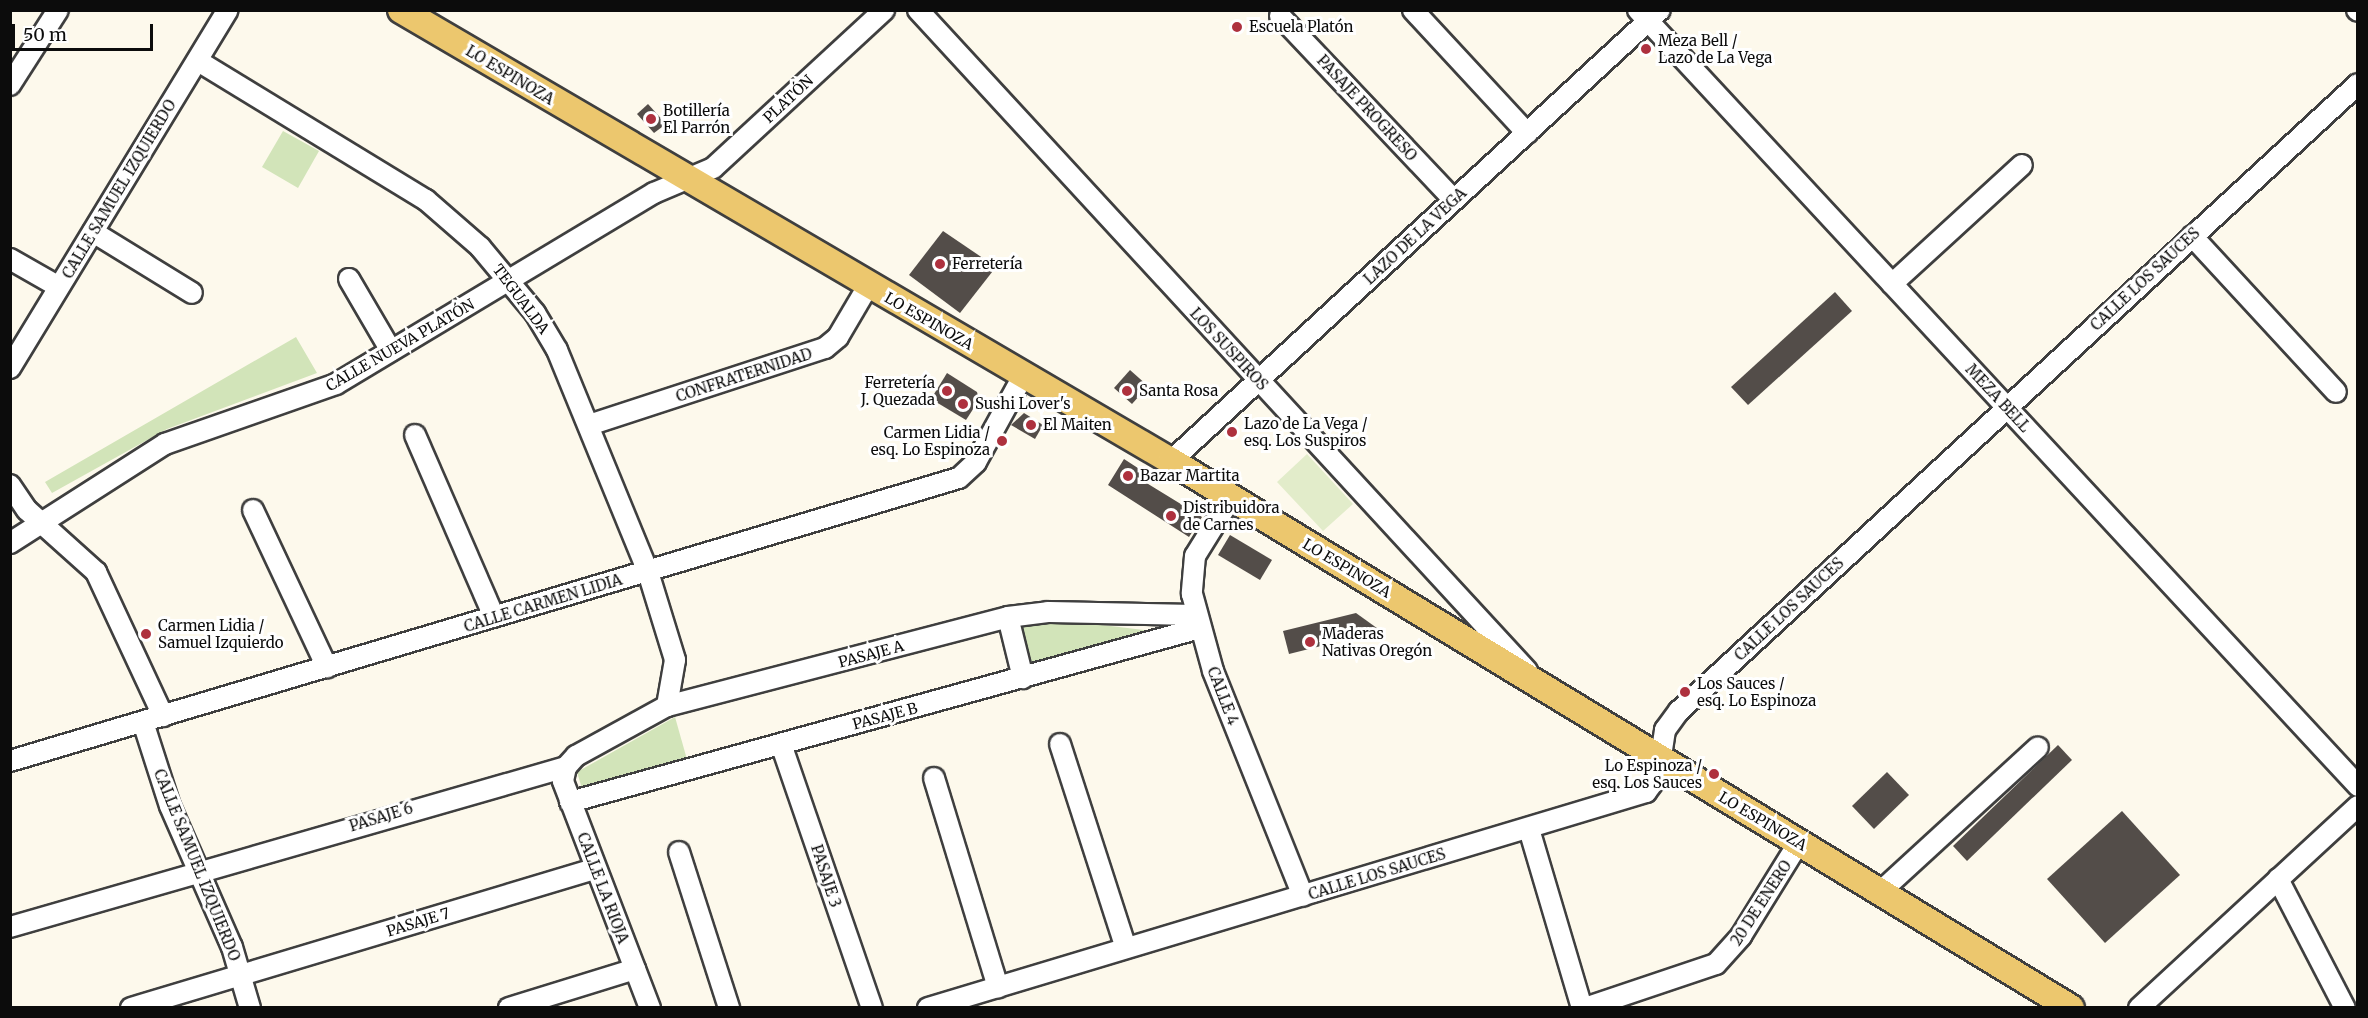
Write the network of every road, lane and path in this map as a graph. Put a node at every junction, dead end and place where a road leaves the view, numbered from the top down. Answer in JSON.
{"nodes":[{"id":1,"x":58,"y":10,"type":"edge"},
{"id":2,"x":228,"y":10,"type":"edge"},
{"id":3,"x":401,"y":10,"type":"edge"},
{"id":4,"x":884,"y":10,"type":"edge"},
{"id":5,"x":918,"y":10,"type":"edge"},
{"id":6,"x":1413,"y":10,"type":"edge"},
{"id":7,"x":1649,"y":14,"type":"edge"},
{"id":8,"x":1280,"y":16,"type":"dead end"},
{"id":9,"x":198,"y":61,"type":"junction"},
{"id":10,"x":2358,"y":84,"type":"edge"},
{"id":11,"x":10,"y":86,"type":"edge"},
{"id":12,"x":1527,"y":133,"type":"junction"},
{"id":13,"x":2022,"y":165,"type":"dead end"},
{"id":14,"x":687,"y":180,"type":"junction"},
{"id":15,"x":1454,"y":200,"type":"junction"},
{"id":16,"x":93,"y":232,"type":"junction"},
{"id":17,"x":2192,"y":236,"type":"junction"},
{"id":18,"x":10,"y":259,"type":"edge"},
{"id":19,"x":349,"y":279,"type":"dead end"},
{"id":20,"x":509,"y":281,"type":"junction"},
{"id":21,"x":1892,"y":284,"type":"junction"},
{"id":22,"x":868,"y":286,"type":"junction"},
{"id":23,"x":60,"y":287,"type":"junction"},
{"id":24,"x":192,"y":293,"type":"dead end"},
{"id":25,"x":391,"y":351,"type":"junction"},
{"id":26,"x":10,"y":368,"type":"edge"},
{"id":27,"x":1023,"y":376,"type":"junction"},
{"id":28,"x":1259,"y":381,"type":"junction"},
{"id":29,"x":2336,"y":392,"type":"dead end"},
{"id":30,"x":2006,"y":407,"type":"junction"},
{"id":31,"x":589,"y":425,"type":"junction"},
{"id":32,"x":415,"y":435,"type":"dead end"},
{"id":33,"x":1171,"y":461,"type":"junction"},
{"id":34,"x":10,"y":485,"type":"edge"},
{"id":35,"x":1231,"y":498,"type":"junction"},
{"id":36,"x":253,"y":510,"type":"dead end"},
{"id":37,"x":40,"y":523,"type":"junction"},
{"id":38,"x":10,"y":543,"type":"edge"},
{"id":39,"x":648,"y":572,"type":"junction"},
{"id":40,"x":494,"y":617,"type":"junction"},
{"id":41,"x":1008,"y":617,"type":"junction"},
{"id":42,"x":1198,"y":621,"type":"junction"},
{"id":43,"x":327,"y":667,"type":"junction"},
{"id":44,"x":1023,"y":678,"type":"junction"},
{"id":45,"x":1541,"y":686,"type":"junction"},
{"id":46,"x":667,"y":706,"type":"junction"},
{"id":47,"x":163,"y":716,"type":"junction"},
{"id":48,"x":143,"y":722,"type":"junction"},
{"id":49,"x":782,"y":744,"type":"junction"},
{"id":50,"x":1060,"y":744,"type":"dead end"},
{"id":51,"x":2038,"y":747,"type":"dead end"},
{"id":52,"x":1661,"y":759,"type":"junction"},
{"id":53,"x":10,"y":761,"type":"edge"},
{"id":54,"x":566,"y":767,"type":"junction"},
{"id":55,"x":934,"y":778,"type":"dead end"},
{"id":56,"x":2358,"y":786,"type":"edge"},
{"id":57,"x":570,"y":802,"type":"junction"},
{"id":58,"x":2358,"y":806,"type":"edge"},
{"id":59,"x":1529,"y":829,"type":"junction"},
{"id":60,"x":1799,"y":842,"type":"junction"},
{"id":61,"x":679,"y":852,"type":"dead end"},
{"id":62,"x":595,"y":869,"type":"junction"},
{"id":63,"x":198,"y":872,"type":"junction"},
{"id":64,"x":2278,"y":879,"type":"junction"},
{"id":65,"x":1880,"y":892,"type":"junction"},
{"id":66,"x":1303,"y":896,"type":"junction"},
{"id":67,"x":10,"y":927,"type":"edge"},
{"id":68,"x":1126,"y":948,"type":"junction"},
{"id":69,"x":635,"y":969,"type":"junction"},
{"id":70,"x":241,"y":974,"type":"junction"},
{"id":71,"x":998,"y":987,"type":"junction"},
{"id":72,"x":131,"y":1008,"type":"edge"},
{"id":73,"x":250,"y":1008,"type":"edge"},
{"id":74,"x":509,"y":1008,"type":"edge"},
{"id":75,"x":650,"y":1008,"type":"edge"},
{"id":76,"x":729,"y":1008,"type":"edge"},
{"id":77,"x":872,"y":1008,"type":"edge"},
{"id":78,"x":928,"y":1008,"type":"edge"},
{"id":79,"x":1583,"y":1008,"type":"edge"},
{"id":80,"x":2071,"y":1008,"type":"edge"},
{"id":81,"x":2139,"y":1008,"type":"edge"},
{"id":82,"x":2345,"y":1008,"type":"edge"}],
"edges":[{"from":1,"to":11,"type":"street"},
{"from":2,"to":9,"type":"street","name":"CALLE SAMUEL IZQUIERDO"},
{"from":3,"to":14,"type":"main road","name":"LO ESPINOZA"},
{"from":4,"to":14,"type":"street","name":"PLATÓN"},
{"from":5,"to":28,"type":"street","name":"LOS SUSPIROS"},
{"from":6,"to":12,"type":"street"},
{"from":7,"to":12,"type":"street","name":"LAZO DE LA VEGA"},
{"from":7,"to":21,"type":"street","name":"MEZA BELL"},
{"from":8,"to":15,"type":"street","name":"PASAJE PROGRESO"},
{"from":9,"to":16,"type":"street","name":"CALLE SAMUEL IZQUIERDO"},
{"from":9,"to":20,"type":"street","name":"TEGUALDA"},
{"from":10,"to":17,"type":"street","name":"CALLE LOS SAUCES"},
{"from":12,"to":15,"type":"street","name":"LAZO DE LA VEGA"},
{"from":13,"to":21,"type":"street"},
{"from":14,"to":20,"type":"street","name":"CALLE NUEVA PLATÓN"},
{"from":14,"to":22,"type":"main road","name":"LO ESPINOZA"},
{"from":15,"to":28,"type":"street","name":"LAZO DE LA VEGA"},
{"from":16,"to":23,"type":"street","name":"CALLE SAMUEL IZQUIERDO"},
{"from":16,"to":24,"type":"street"},
{"from":17,"to":29,"type":"street"},
{"from":17,"to":30,"type":"street","name":"CALLE LOS SAUCES"},
{"from":18,"to":23,"type":"street"},
{"from":19,"to":25,"type":"street"},
{"from":20,"to":25,"type":"street","name":"CALLE NUEVA PLATÓN"},
{"from":20,"to":31,"type":"street","name":"TEGUALDA"},
{"from":21,"to":30,"type":"street","name":"MEZA BELL"},
{"from":22,"to":27,"type":"main road","name":"LO ESPINOZA"},
{"from":22,"to":31,"type":"street","name":"CONFRATERNIDAD"},
{"from":23,"to":26,"type":"street","name":"CALLE SAMUEL IZQUIERDO"},
{"from":25,"to":37,"type":"street","name":"CALLE NUEVA PLATÓN"},
{"from":27,"to":33,"type":"main road","name":"LO ESPINOZA"},
{"from":27,"to":39,"type":"street","name":"CALLE CARMEN LIDIA"},
{"from":28,"to":33,"type":"street","name":"LAZO DE LA VEGA"},
{"from":28,"to":45,"type":"street","name":"LOS SUSPIROS"},
{"from":30,"to":52,"type":"street","name":"CALLE LOS SAUCES"},
{"from":30,"to":56,"type":"street","name":"MEZA BELL"},
{"from":31,"to":39,"type":"street","name":"TEGUALDA"},
{"from":32,"to":40,"type":"street"},
{"from":33,"to":35,"type":"main road","name":"LO ESPINOZA"},
{"from":34,"to":37,"type":"street"},
{"from":35,"to":42,"type":"street","name":"CALLE 4"},
{"from":35,"to":45,"type":"main road","name":"LO ESPINOZA"},
{"from":36,"to":43,"type":"street"},
{"from":37,"to":38,"type":"street","name":"CALLE NUEVA PLATÓN"},
{"from":37,"to":47,"type":"street"},
{"from":39,"to":40,"type":"street","name":"CALLE CARMEN LIDIA"},
{"from":39,"to":46,"type":"street","name":"TEGUALDA"},
{"from":40,"to":43,"type":"street","name":"CALLE CARMEN LIDIA"},
{"from":41,"to":42,"type":"street","name":"PASAJE A"},
{"from":41,"to":44,"type":"street"},
{"from":41,"to":46,"type":"street","name":"PASAJE A"},
{"from":42,"to":44,"type":"street","name":"PASAJE B"},
{"from":42,"to":66,"type":"street","name":"CALLE 4"},
{"from":43,"to":47,"type":"street","name":"CALLE CARMEN LIDIA"},
{"from":44,"to":49,"type":"street","name":"PASAJE B"},
{"from":45,"to":52,"type":"main road","name":"LO ESPINOZA"},
{"from":46,"to":54,"type":"street","name":"PASAJE A"},
{"from":47,"to":48,"type":"street","name":"CALLE CARMEN LIDIA"},
{"from":48,"to":53,"type":"street","name":"CALLE CARMEN LIDIA"},
{"from":48,"to":63,"type":"street","name":"CALLE SAMUEL IZQUIERDO"},
{"from":49,"to":57,"type":"street","name":"PASAJE B"},
{"from":49,"to":77,"type":"street","name":"PASAJE 3"},
{"from":50,"to":68,"type":"street"},
{"from":51,"to":65,"type":"street"},
{"from":52,"to":59,"type":"street","name":"CALLE LOS SAUCES"},
{"from":52,"to":60,"type":"main road","name":"LO ESPINOZA"},
{"from":54,"to":57,"type":"street","name":"CALLE LA RIOJA"},
{"from":54,"to":63,"type":"street","name":"PASAJE 6"},
{"from":55,"to":71,"type":"street"},
{"from":57,"to":62,"type":"street","name":"CALLE LA RIOJA"},
{"from":58,"to":64,"type":"street"},
{"from":59,"to":66,"type":"street","name":"CALLE LOS SAUCES"},
{"from":59,"to":79,"type":"street"},
{"from":60,"to":65,"type":"main road","name":"LO ESPINOZA"},
{"from":60,"to":79,"type":"street","name":"20 DE ENERO"},
{"from":61,"to":76,"type":"street"},
{"from":62,"to":69,"type":"street","name":"CALLE LA RIOJA"},
{"from":62,"to":70,"type":"street","name":"PASAJE 7"},
{"from":63,"to":67,"type":"street","name":"PASAJE 6"},
{"from":63,"to":70,"type":"street","name":"CALLE SAMUEL IZQUIERDO"},
{"from":64,"to":81,"type":"street"},
{"from":64,"to":82,"type":"street"},
{"from":65,"to":80,"type":"main road","name":"LO ESPINOZA"},
{"from":66,"to":68,"type":"street","name":"CALLE LOS SAUCES"},
{"from":68,"to":71,"type":"street","name":"CALLE LOS SAUCES"},
{"from":69,"to":74,"type":"street"},
{"from":69,"to":75,"type":"street","name":"CALLE LA RIOJA"},
{"from":70,"to":72,"type":"street","name":"PASAJE 7"},
{"from":70,"to":73,"type":"street","name":"CALLE SAMUEL IZQUIERDO"},
{"from":71,"to":78,"type":"street","name":"CALLE LOS SAUCES"}]}
